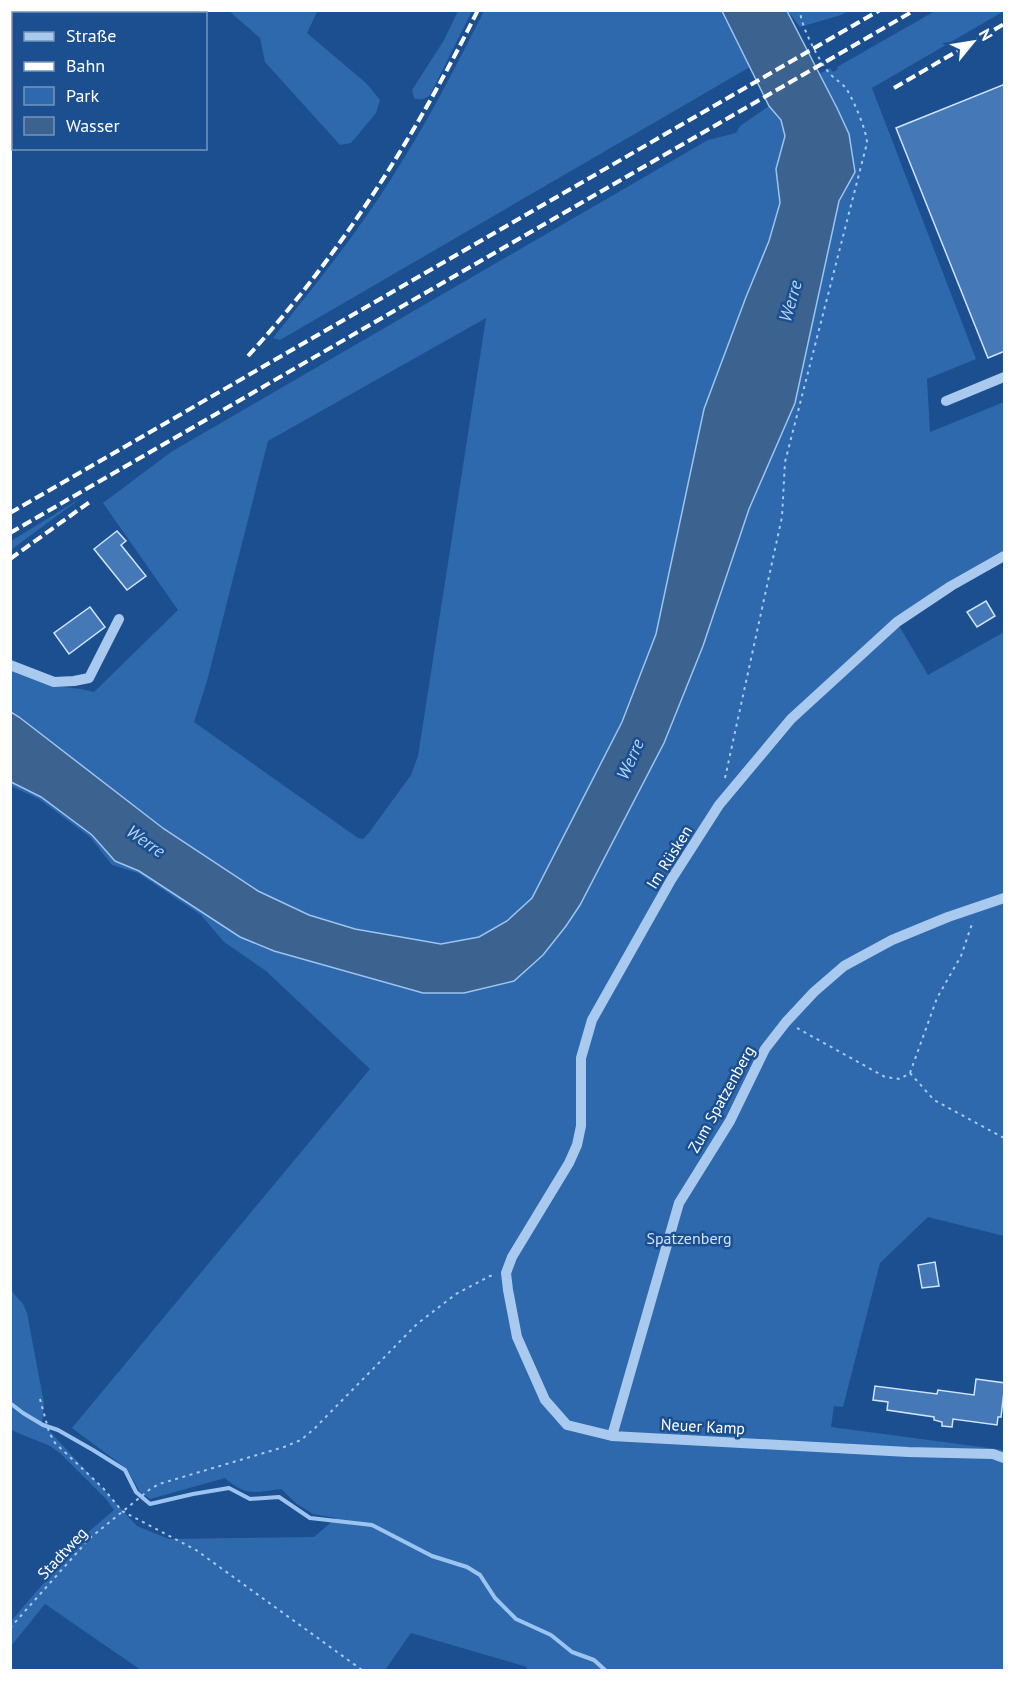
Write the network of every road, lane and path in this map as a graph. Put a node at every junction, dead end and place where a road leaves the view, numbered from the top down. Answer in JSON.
{"nodes":[{"id":1,"x":800,"y":10,"type":"edge"},
{"id":2,"x":1005,"y":377,"type":"edge"},
{"id":3,"x":946,"y":401,"type":"dead end"},
{"id":4,"x":1005,"y":556,"type":"edge"},
{"id":5,"x":119,"y":619,"type":"dead end"},
{"id":6,"x":10,"y":665,"type":"edge"},
{"id":7,"x":724,"y":782,"type":"dead end"},
{"id":8,"x":1005,"y":898,"type":"edge"},
{"id":9,"x":978,"y":907,"type":"junction"},
{"id":10,"x":786,"y":1022,"type":"junction"},
{"id":11,"x":910,"y":1073,"type":"junction"},
{"id":12,"x":1005,"y":1138,"type":"edge"},
{"id":13,"x":506,"y":1273,"type":"junction"},
{"id":14,"x":40,"y":1399,"type":"dead end"},
{"id":15,"x":612,"y":1436,"type":"junction"},
{"id":16,"x":1005,"y":1458,"type":"edge"},
{"id":17,"x":122,"y":1511,"type":"junction"},
{"id":18,"x":10,"y":1628,"type":"edge"},
{"id":19,"x":362,"y":1671,"type":"edge"}],
"edges":[{"from":1,"to":7,"type":"path"},
{"from":2,"to":3,"type":"street"},
{"from":4,"to":13,"type":"street","name":"Im Rüsken"},
{"from":5,"to":6,"type":"street"},
{"from":8,"to":9,"type":"street","name":"Zum Spatzenberg"},
{"from":9,"to":10,"type":"street","name":"Zum Spatzenberg"},
{"from":9,"to":11,"type":"path"},
{"from":10,"to":11,"type":"path"},
{"from":10,"to":15,"type":"street","name":"Zum Spatzenberg"},
{"from":11,"to":12,"type":"path"},
{"from":13,"to":15,"type":"street","name":"Neuer Kamp"},
{"from":13,"to":17,"type":"path","name":"Stadtweg"},
{"from":14,"to":17,"type":"path"},
{"from":15,"to":16,"type":"street","name":"Neuer Kamp"},
{"from":17,"to":18,"type":"path","name":"Stadtweg"},
{"from":17,"to":19,"type":"path"}]}
